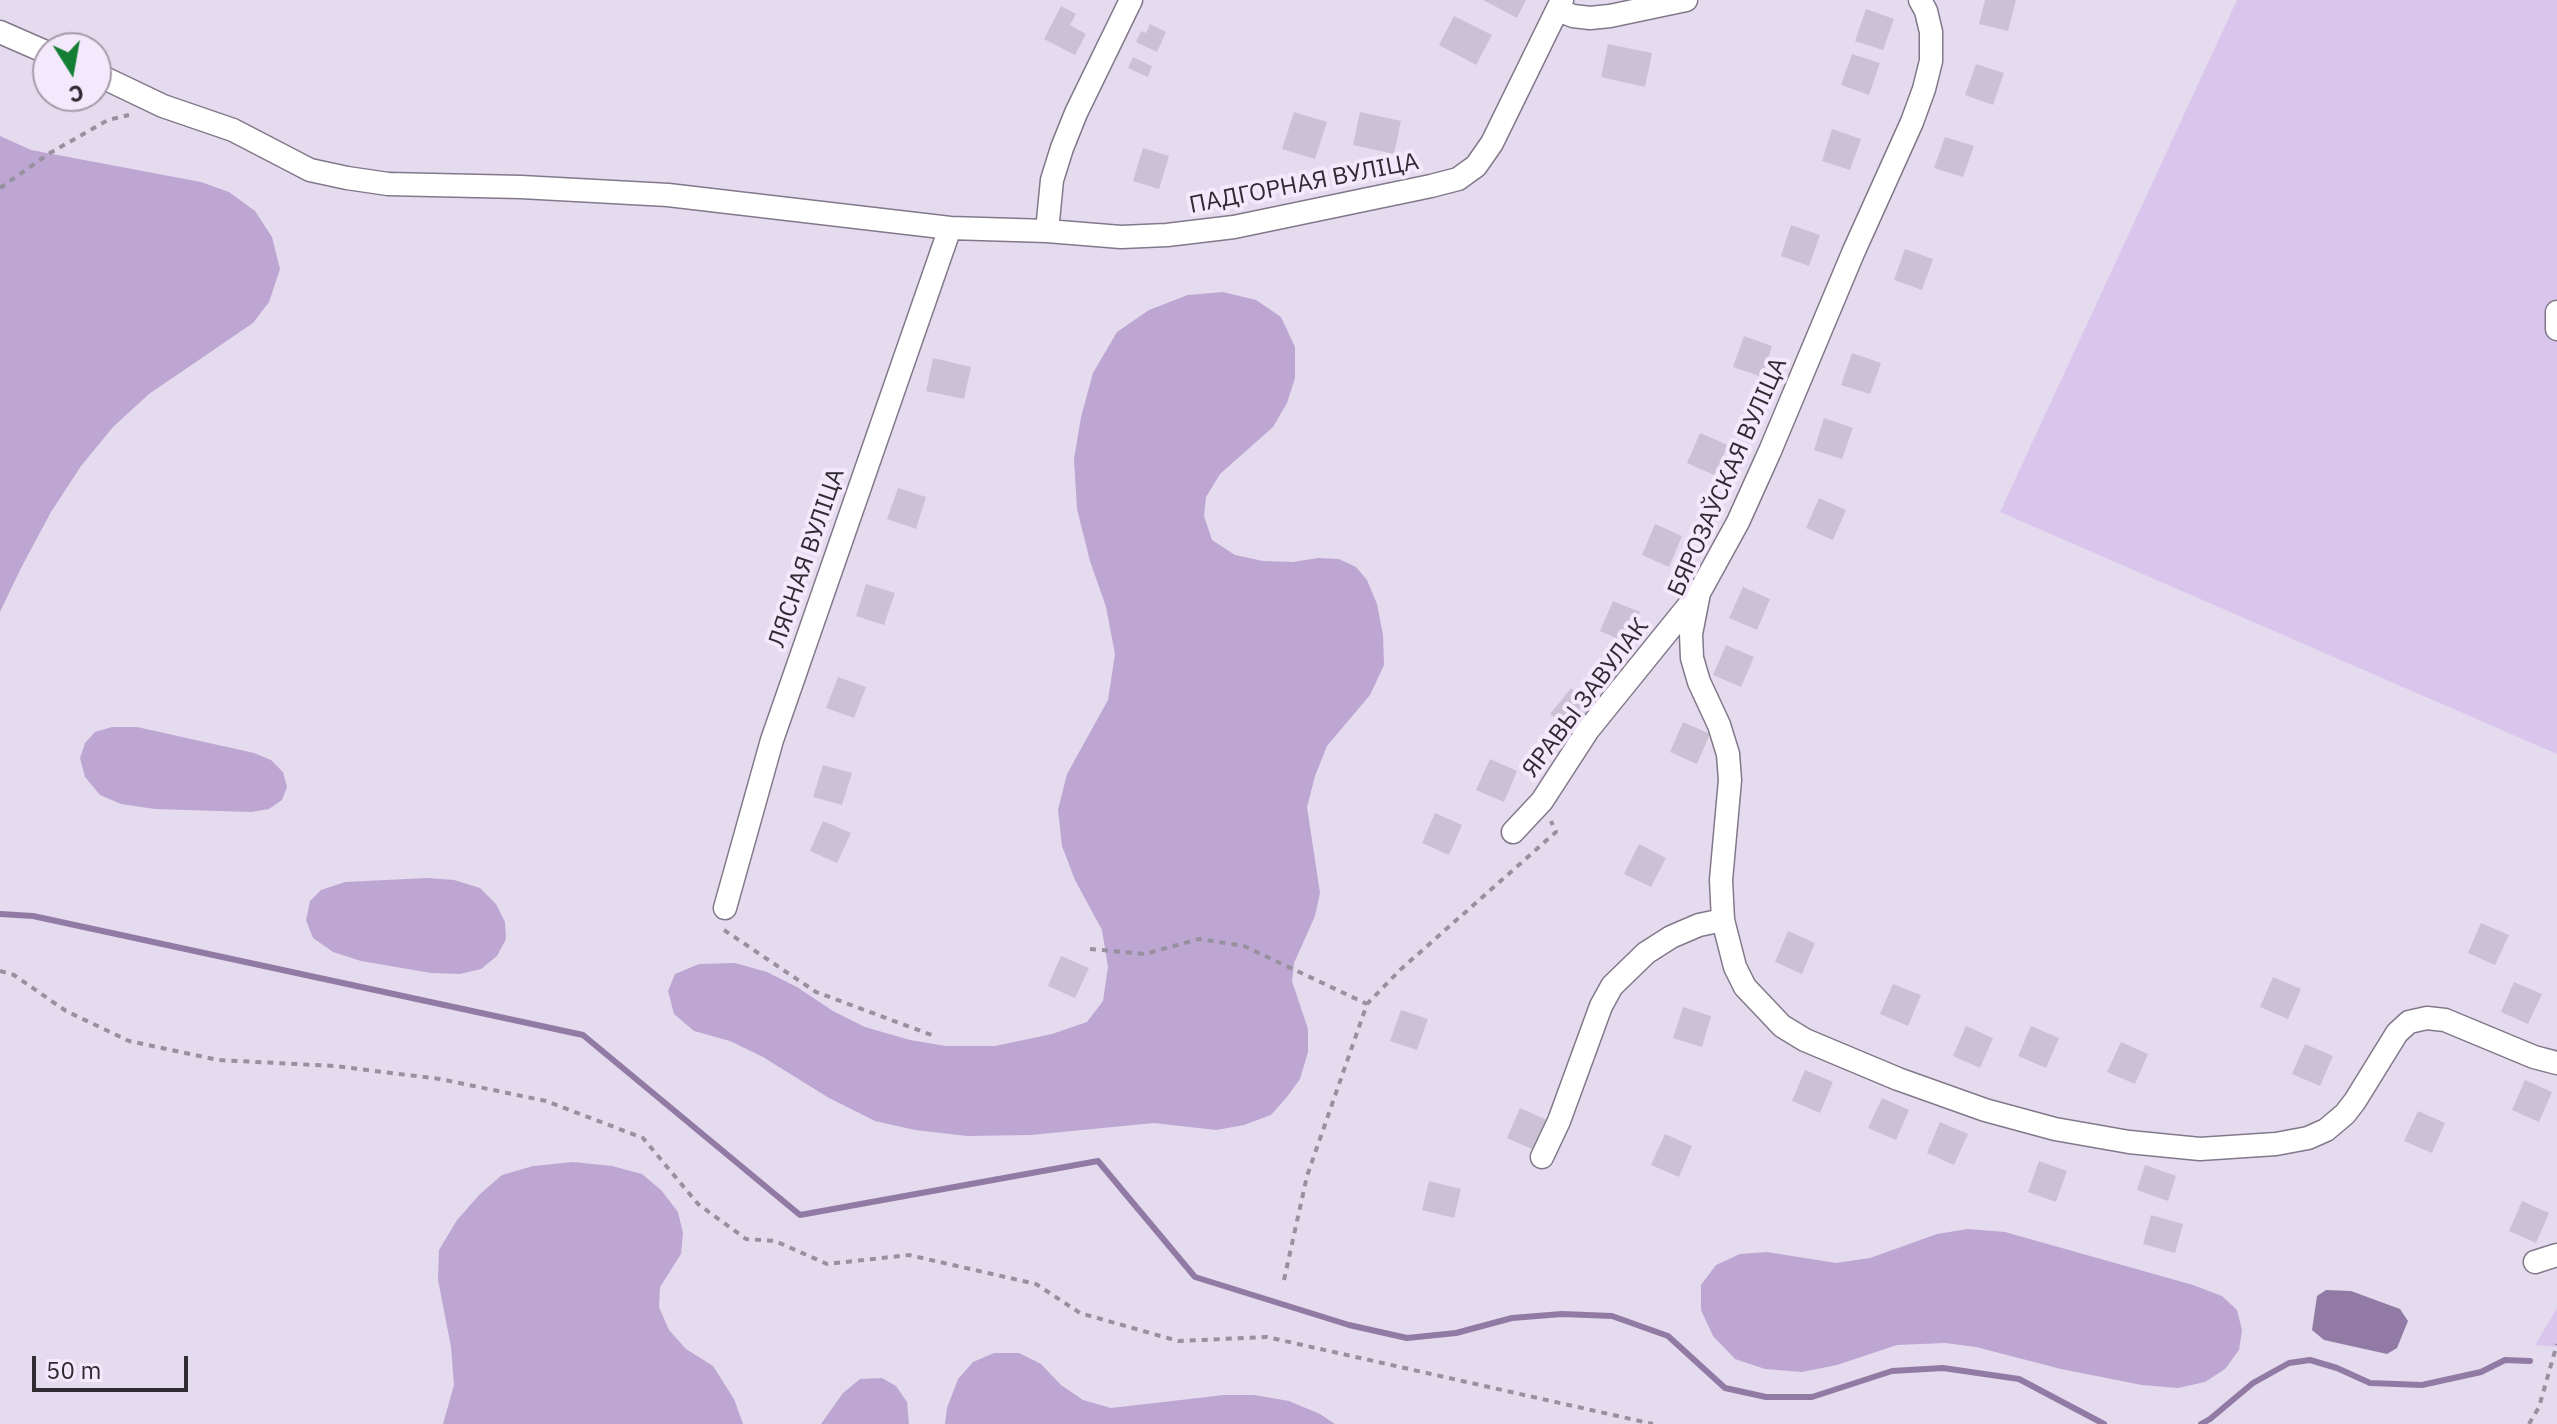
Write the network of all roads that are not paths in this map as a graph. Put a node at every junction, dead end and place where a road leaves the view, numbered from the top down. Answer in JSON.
{"nodes":[{"id":1,"x":1131,"y":0,"type":"edge"},
{"id":2,"x":1686,"y":0,"type":"edge"},
{"id":3,"x":1920,"y":0,"type":"edge"},
{"id":4,"x":1560,"y":5,"type":"edge"},
{"id":5,"x":0,"y":32,"type":"edge"},
{"id":6,"x":32,"y":46,"type":"edge"},
{"id":7,"x":112,"y":82,"type":"edge"},
{"id":8,"x":950,"y":228,"type":"junction"},
{"id":9,"x":1047,"y":231,"type":"junction"},
{"id":10,"x":2557,"y":312,"type":"edge"},
{"id":11,"x":2557,"y":329,"type":"edge"},
{"id":12,"x":1699,"y":593,"type":"junction"},
{"id":13,"x":1513,"y":832,"type":"dead end"},
{"id":14,"x":725,"y":908,"type":"road end"},
{"id":15,"x":1723,"y":920,"type":"junction"},
{"id":16,"x":2557,"y":1063,"type":"edge"},
{"id":17,"x":1542,"y":1157,"type":"dead end"},
{"id":18,"x":2557,"y":1255,"type":"edge"},
{"id":19,"x":2535,"y":1262,"type":"dead end"}],
"edges":[{"from":1,"to":9,"type":"street"},
{"from":2,"to":4,"type":"street"},
{"from":3,"to":12,"type":"street","name":"БЯРОЗАЎСКАЯ ВУЛІЦА"},
{"from":4,"to":9,"type":"street","name":"ПАДГОРНАЯ ВУЛІЦА"},
{"from":5,"to":6,"type":"street"},
{"from":7,"to":8,"type":"street","name":"ПАДГОРНАЯ ВУЛІЦА"},
{"from":8,"to":9,"type":"street","name":"ПАДГОРНАЯ ВУЛІЦА"},
{"from":8,"to":14,"type":"street","name":"ЛЯСНАЯ ВУЛІЦА"},
{"from":10,"to":11,"type":"street"},
{"from":12,"to":13,"type":"street","name":"ЯРАВЫ ЗАВУЛАК"},
{"from":12,"to":15,"type":"street","name":"БЯРОЗАЎСКАЯ ВУЛІЦА"},
{"from":15,"to":16,"type":"street","name":"БЯРОЗАЎСКАЯ ВУЛІЦА"},
{"from":15,"to":17,"type":"street"},
{"from":18,"to":19,"type":"street"}]}
